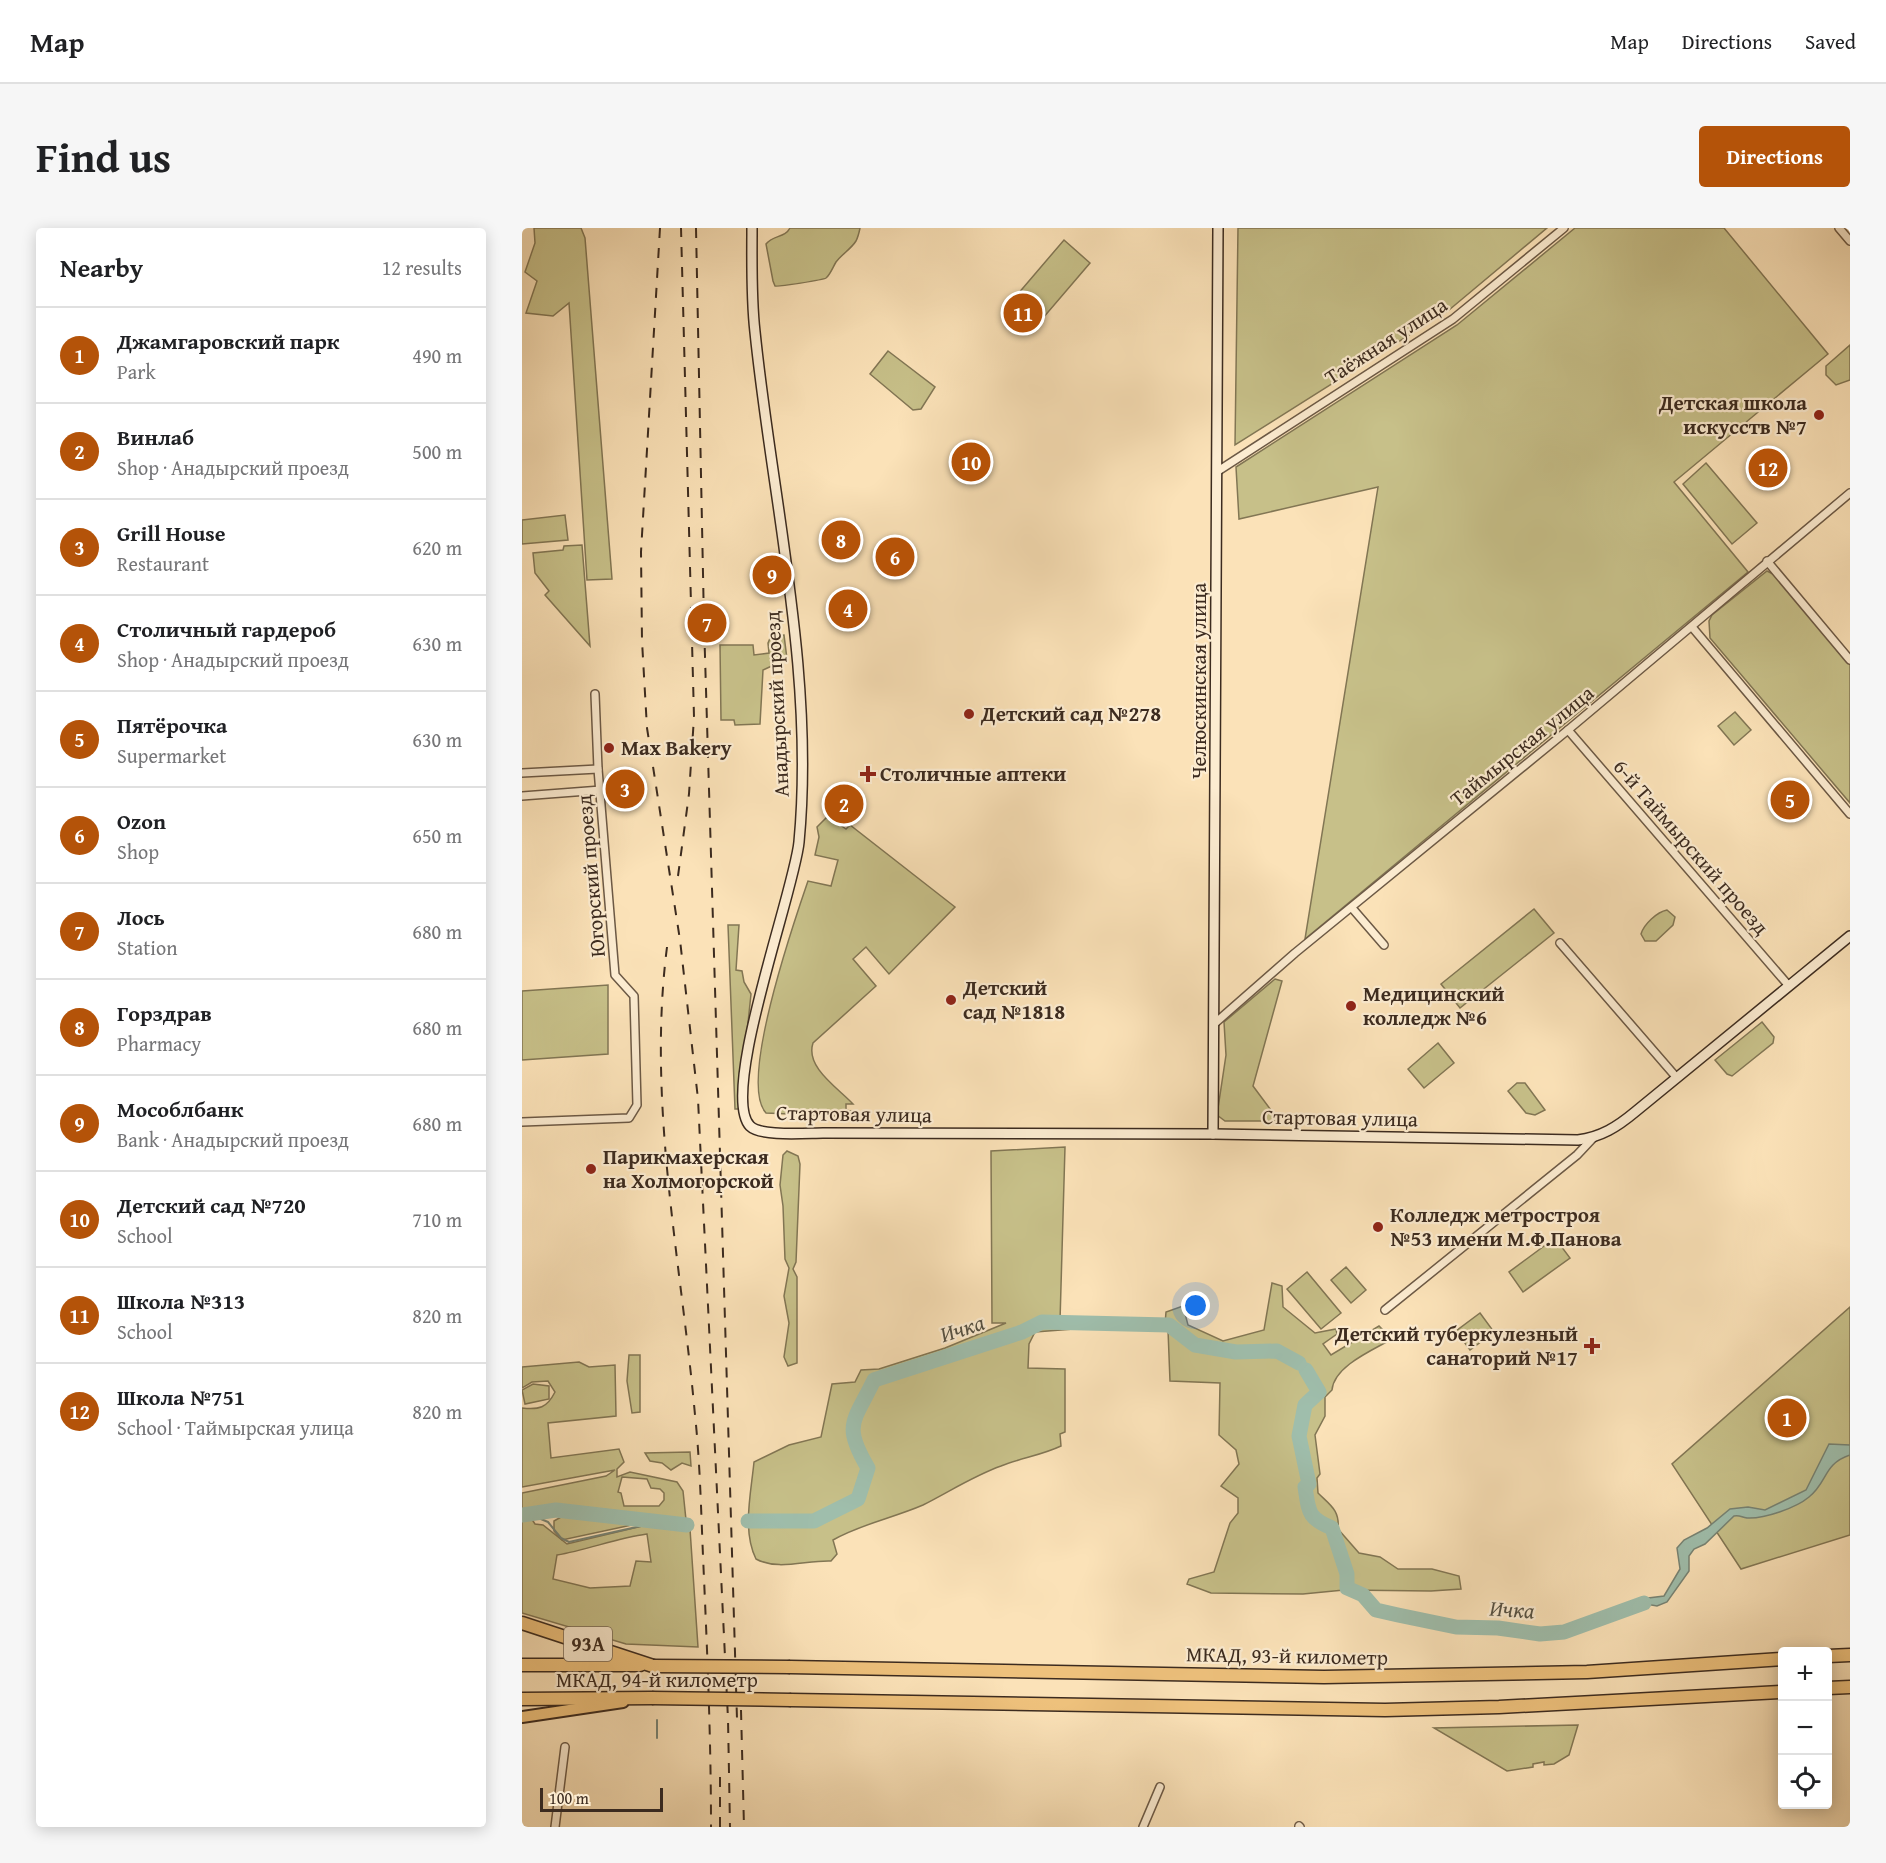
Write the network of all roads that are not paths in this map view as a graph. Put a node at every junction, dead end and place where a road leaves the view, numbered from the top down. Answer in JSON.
{"nodes":[{"id":1,"x":752,"y":228,"type":"edge"},
{"id":2,"x":1218,"y":228,"type":"edge"},
{"id":3,"x":1564,"y":228,"type":"edge"},
{"id":4,"x":1839,"y":228,"type":"edge"},
{"id":5,"x":1850,"y":241,"type":"edge"},
{"id":6,"x":1218,"y":471,"type":"junction"},
{"id":7,"x":1850,"y":493,"type":"edge"},
{"id":8,"x":1767,"y":561,"type":"junction"},
{"id":9,"x":1692,"y":627,"type":"junction"},
{"id":10,"x":1850,"y":660,"type":"edge"},
{"id":11,"x":595,"y":694,"type":"dead end"},
{"id":12,"x":1568,"y":730,"type":"junction"},
{"id":13,"x":598,"y":769,"type":"junction"},
{"id":14,"x":522,"y":773,"type":"edge"},
{"id":15,"x":601,"y":790,"type":"junction"},
{"id":16,"x":522,"y":796,"type":"edge"},
{"id":17,"x":1850,"y":814,"type":"edge"},
{"id":18,"x":1352,"y":909,"type":"junction"},
{"id":19,"x":1850,"y":936,"type":"edge"},
{"id":20,"x":1560,"y":943,"type":"dead end"},
{"id":21,"x":1384,"y":945,"type":"dead end"},
{"id":22,"x":1789,"y":986,"type":"junction"},
{"id":23,"x":1214,"y":1024,"type":"junction"},
{"id":24,"x":1677,"y":1078,"type":"junction"},
{"id":25,"x":522,"y":1122,"type":"edge"},
{"id":26,"x":759,"y":1131,"type":"joint"},
{"id":27,"x":1213,"y":1134,"type":"junction"},
{"id":28,"x":1593,"y":1138,"type":"junction"},
{"id":29,"x":1385,"y":1310,"type":"dead end"},
{"id":30,"x":522,"y":1623,"type":"edge"},
{"id":31,"x":1850,"y":1654,"type":"edge"},
{"id":32,"x":1832,"y":1656,"type":"edge"},
{"id":33,"x":1778,"y":1659,"type":"edge"},
{"id":34,"x":522,"y":1665,"type":"edge"},
{"id":35,"x":653,"y":1666,"type":"junction"},
{"id":36,"x":790,"y":1667,"type":"joint"},
{"id":37,"x":1850,"y":1687,"type":"edge"},
{"id":38,"x":1832,"y":1688,"type":"edge"},
{"id":39,"x":1778,"y":1692,"type":"edge"},
{"id":40,"x":652,"y":1698,"type":"junction"},
{"id":41,"x":522,"y":1699,"type":"edge"},
{"id":42,"x":522,"y":1717,"type":"edge"},
{"id":43,"x":565,"y":1747,"type":"dead end"},
{"id":44,"x":1160,"y":1787,"type":"dead end"},
{"id":45,"x":555,"y":1827,"type":"edge"},
{"id":46,"x":1143,"y":1827,"type":"edge"}],
"edges":[{"from":1,"to":26,"type":"street","name":"Анадырский проезд"},
{"from":2,"to":6,"type":"street","name":"Челюскинская улица"},
{"from":3,"to":6,"type":"street","name":"Таёжная улица"},
{"from":4,"to":5,"type":"street"},
{"from":6,"to":23,"type":"street","name":"Челюскинская улица"},
{"from":7,"to":8,"type":"street","name":"Таймырская улица"},
{"from":8,"to":9,"type":"street","name":"Таймырская улица"},
{"from":8,"to":10,"type":"street"},
{"from":9,"to":12,"type":"street","name":"Таймырская улица"},
{"from":9,"to":17,"type":"street"},
{"from":11,"to":13,"type":"street","name":"Югорский проезд"},
{"from":12,"to":18,"type":"street","name":"Таймырская улица"},
{"from":12,"to":22,"type":"street","name":"6-й Таймырский проезд"},
{"from":13,"to":14,"type":"street"},
{"from":13,"to":15,"type":"street","name":"Югорский проезд"},
{"from":15,"to":16,"type":"street"},
{"from":15,"to":25,"type":"street","name":"Югорский проезд"},
{"from":18,"to":21,"type":"street"},
{"from":18,"to":23,"type":"street","name":"Таймырская улица"},
{"from":19,"to":22,"type":"street","name":"Стартовая улица"},
{"from":20,"to":24,"type":"street"},
{"from":22,"to":24,"type":"street","name":"Стартовая улица"},
{"from":23,"to":27,"type":"street","name":"Челюскинская улица"},
{"from":24,"to":28,"type":"street","name":"Стартовая улица"},
{"from":26,"to":27,"type":"street","name":"Стартовая улица"},
{"from":27,"to":28,"type":"street","name":"Стартовая улица"},
{"from":28,"to":29,"type":"street"},
{"from":30,"to":35,"type":"highway","number":"93A"},
{"from":31,"to":32,"type":"highway"},
{"from":33,"to":36,"type":"highway","name":"МКАД, 93-й километр"},
{"from":34,"to":35,"type":"highway","name":"МКАД, 94-й километр"},
{"from":35,"to":36,"type":"highway","name":"МКАД, 94-й километр","bridge":true},
{"from":37,"to":38,"type":"highway"},
{"from":39,"to":40,"type":"highway","name":"МКАД, 94-й километр","bridge":true},
{"from":40,"to":41,"type":"highway","name":"МКАД, 94-й километр"},
{"from":40,"to":42,"type":"main road"},
{"from":43,"to":45,"type":"street"},
{"from":44,"to":46,"type":"street"}]}
